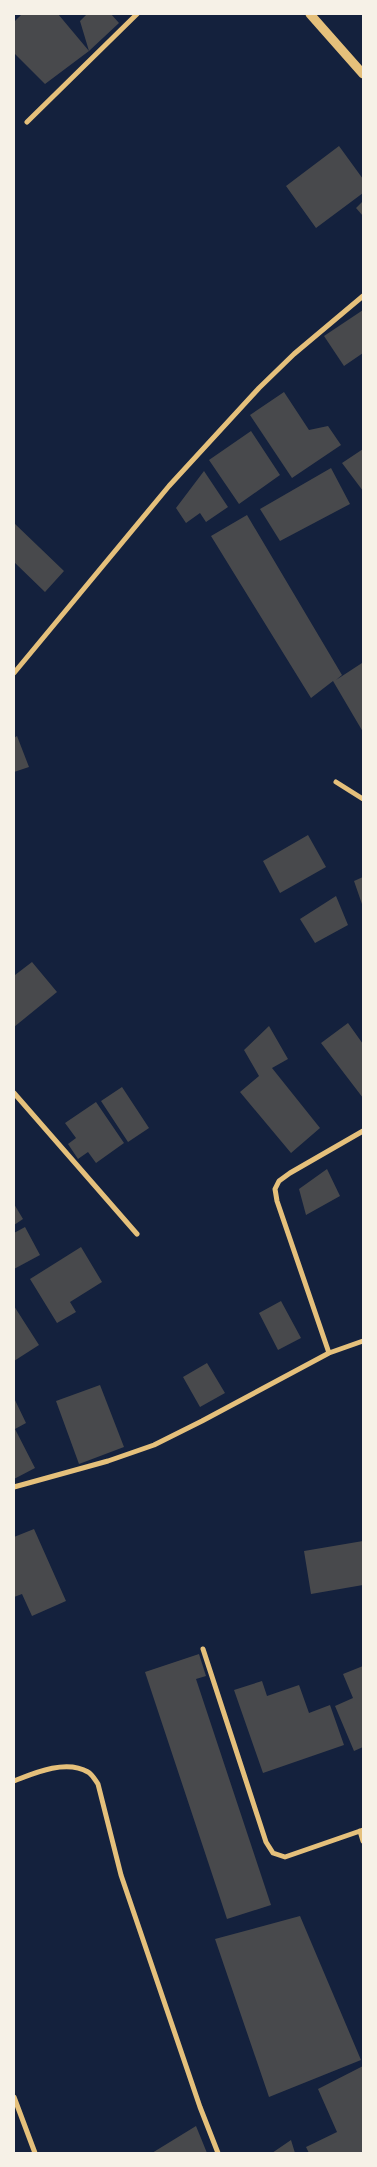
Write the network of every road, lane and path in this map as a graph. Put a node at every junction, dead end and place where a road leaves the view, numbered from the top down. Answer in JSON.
{"nodes":[{"id":1,"x":137,"y":14,"type":"edge"},
{"id":2,"x":310,"y":14,"type":"edge"},
{"id":3,"x":363,"y":74,"type":"edge"},
{"id":4,"x":27,"y":122,"type":"dead end"},
{"id":5,"x":363,"y":296,"type":"edge"},
{"id":6,"x":14,"y":673,"type":"edge"},
{"id":7,"x":336,"y":782,"type":"dead end"},
{"id":8,"x":363,"y":799,"type":"edge"},
{"id":9,"x":14,"y":1093,"type":"edge"},
{"id":10,"x":363,"y":1131,"type":"edge"},
{"id":11,"x":137,"y":1234,"type":"dead end"},
{"id":12,"x":363,"y":1342,"type":"edge"},
{"id":13,"x":329,"y":1353,"type":"junction"},
{"id":14,"x":14,"y":1487,"type":"edge"},
{"id":15,"x":203,"y":1649,"type":"dead end"},
{"id":16,"x":14,"y":1781,"type":"edge"},
{"id":17,"x":362,"y":1830,"type":"edge"},
{"id":18,"x":363,"y":1842,"type":"edge"},
{"id":19,"x":14,"y":2097,"type":"edge"},
{"id":20,"x":34,"y":2153,"type":"edge"},
{"id":21,"x":218,"y":2153,"type":"edge"}],
"edges":[{"from":1,"to":4,"type":"street"},
{"from":2,"to":3,"type":"street"},
{"from":5,"to":6,"type":"street"},
{"from":7,"to":8,"type":"street"},
{"from":9,"to":11,"type":"street"},
{"from":10,"to":13,"type":"street"},
{"from":12,"to":13,"type":"street"},
{"from":13,"to":14,"type":"street"},
{"from":15,"to":17,"type":"street"},
{"from":16,"to":21,"type":"street"},
{"from":17,"to":18,"type":"street"},
{"from":19,"to":20,"type":"street"}]}
